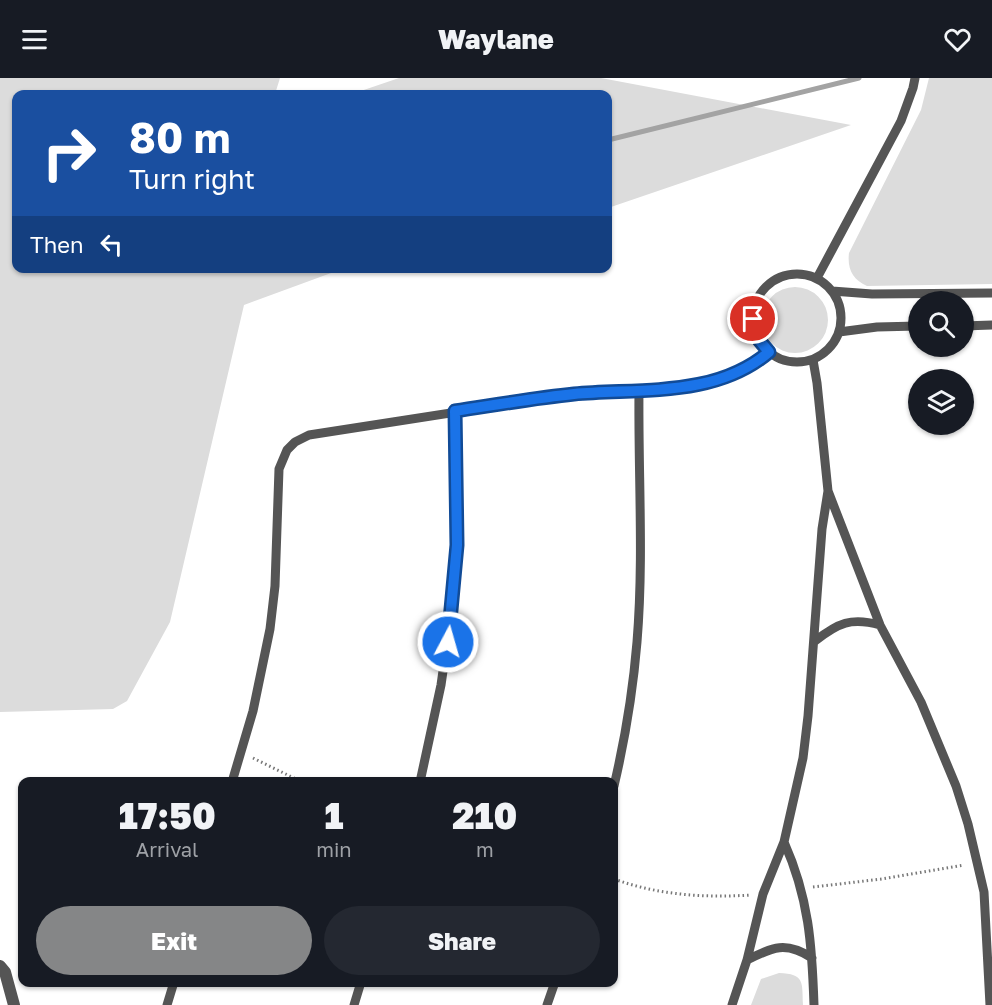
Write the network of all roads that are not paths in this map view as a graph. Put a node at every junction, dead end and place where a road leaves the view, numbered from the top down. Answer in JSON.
{"nodes":[{"id":1,"x":915,"y":78,"type":"edge"},
{"id":2,"x":817,"y":278,"type":"junction"},
{"id":3,"x":832,"y":291,"type":"junction"},
{"id":4,"x":992,"y":293,"type":"edge"},
{"id":5,"x":992,"y":325,"type":"edge"},
{"id":6,"x":908,"y":326,"type":"edge"},
{"id":7,"x":974,"y":326,"type":"edge"},
{"id":8,"x":839,"y":332,"type":"junction"},
{"id":9,"x":769,"y":352,"type":"junction"},
{"id":10,"x":813,"y":360,"type":"junction"},
{"id":11,"x":639,"y":390,"type":"junction"},
{"id":12,"x":455,"y":411,"type":"junction"},
{"id":13,"x":828,"y":491,"type":"junction"},
{"id":14,"x":880,"y":625,"type":"junction"},
{"id":15,"x":815,"y":641,"type":"junction"},
{"id":16,"x":233,"y":777,"type":"edge"},
{"id":17,"x":421,"y":777,"type":"edge"},
{"id":18,"x":616,"y":777,"type":"edge"},
{"id":19,"x":784,"y":842,"type":"junction"},
{"id":20,"x":812,"y":958,"type":"junction"},
{"id":21,"x":747,"y":960,"type":"junction"},
{"id":22,"x":0,"y":966,"type":"edge"},
{"id":23,"x":172,"y":987,"type":"edge"},
{"id":24,"x":359,"y":987,"type":"edge"},
{"id":25,"x":553,"y":987,"type":"edge"},
{"id":26,"x":14,"y":1005,"type":"edge"},
{"id":27,"x":167,"y":1005,"type":"edge"},
{"id":28,"x":354,"y":1005,"type":"edge"},
{"id":29,"x":547,"y":1005,"type":"edge"},
{"id":30,"x":732,"y":1005,"type":"edge"},
{"id":31,"x":814,"y":1005,"type":"edge"},
{"id":32,"x":990,"y":1005,"type":"edge"}],
"edges":[{"from":1,"to":2,"type":"lane"},
{"from":2,"to":3,"type":"lane"},
{"from":2,"to":9,"type":"lane"},
{"from":3,"to":4,"type":"lane"},
{"from":3,"to":8,"type":"lane"},
{"from":5,"to":7,"type":"lane"},
{"from":6,"to":8,"type":"lane"},
{"from":8,"to":10,"type":"lane"},
{"from":9,"to":10,"type":"lane"},
{"from":9,"to":11,"type":"lane"},
{"from":10,"to":13,"type":"lane"},
{"from":11,"to":12,"type":"lane"},
{"from":11,"to":18,"type":"lane"},
{"from":12,"to":16,"type":"lane"},
{"from":12,"to":17,"type":"lane"},
{"from":13,"to":14,"type":"lane"},
{"from":13,"to":15,"type":"lane"},
{"from":14,"to":15,"type":"lane"},
{"from":14,"to":32,"type":"lane"},
{"from":15,"to":19,"type":"lane"},
{"from":19,"to":20,"type":"lane"},
{"from":19,"to":21,"type":"lane"},
{"from":20,"to":21,"type":"lane"},
{"from":20,"to":31,"type":"lane"},
{"from":21,"to":30,"type":"lane"},
{"from":22,"to":26,"type":"street"},
{"from":23,"to":27,"type":"lane"},
{"from":24,"to":28,"type":"lane"},
{"from":25,"to":29,"type":"lane"}]}
